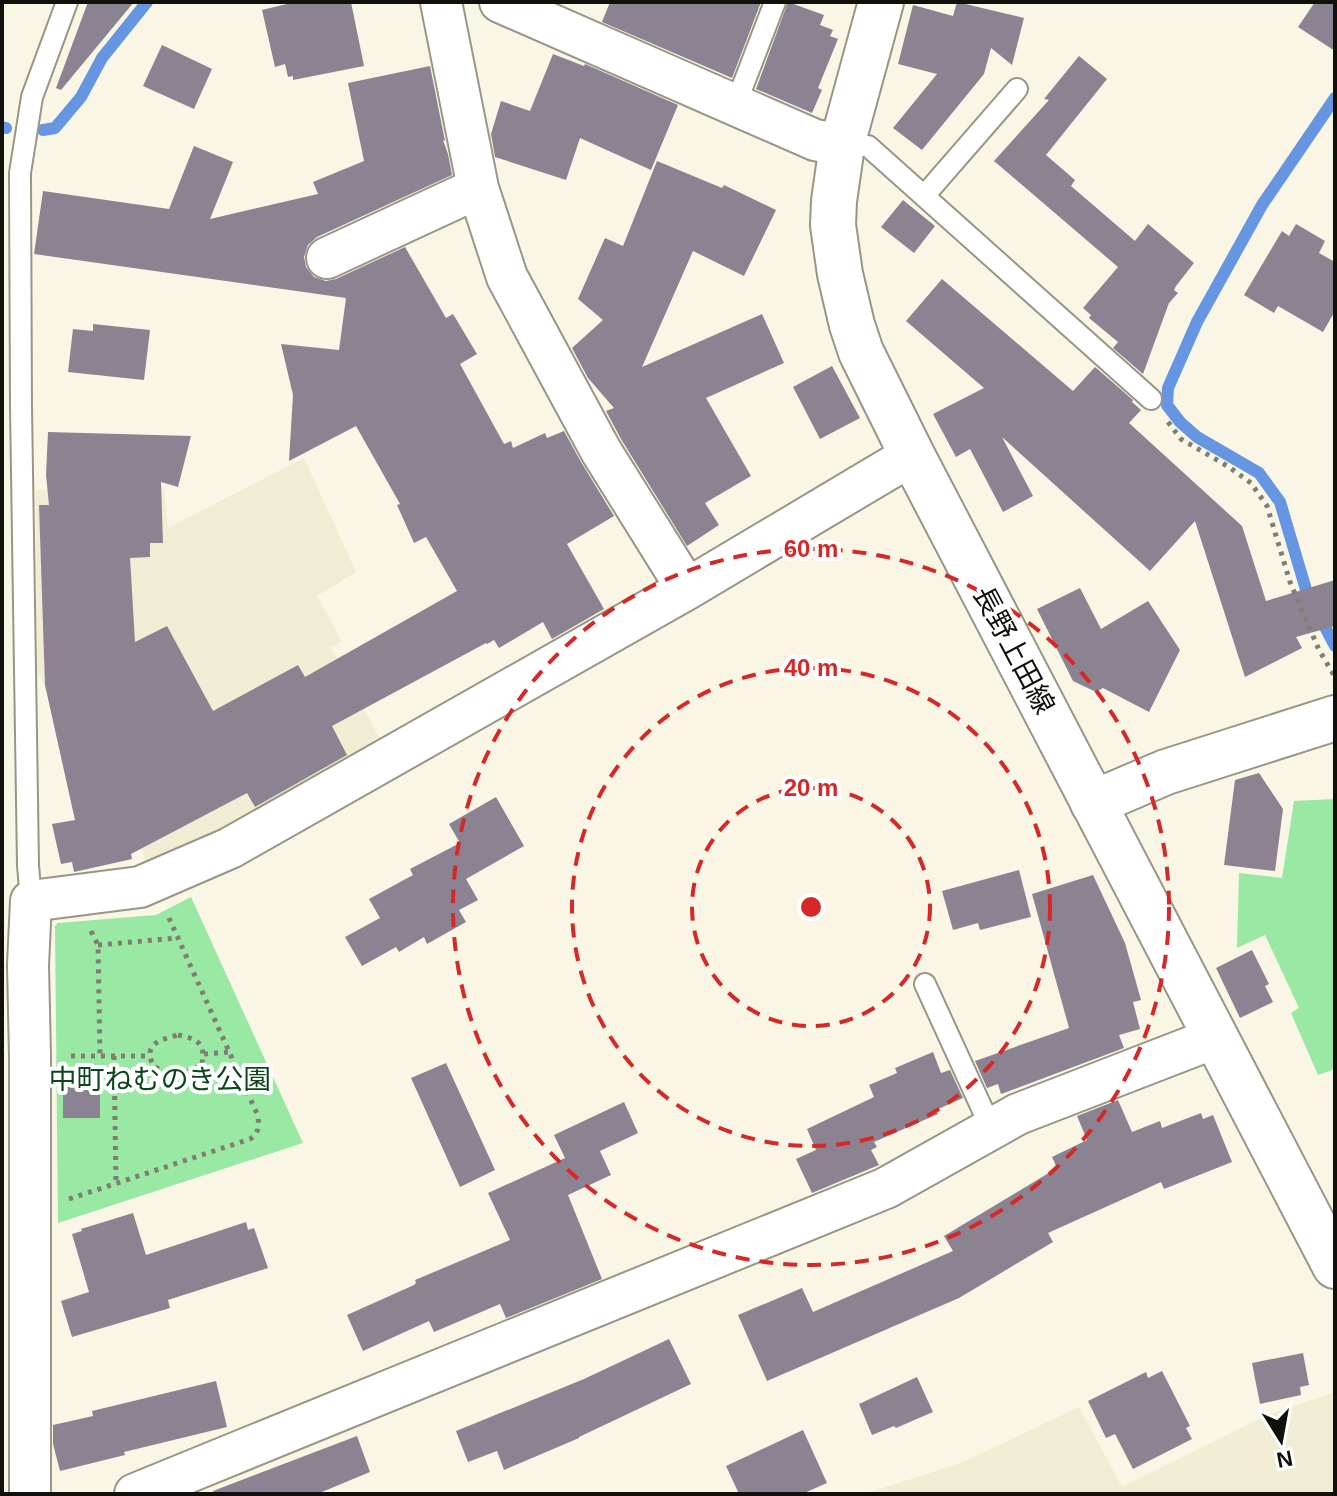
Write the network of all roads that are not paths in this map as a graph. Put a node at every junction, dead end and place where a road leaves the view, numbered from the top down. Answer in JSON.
{"nodes":[{"id":1,"x":67,"y":2,"type":"edge"},
{"id":2,"x":441,"y":2,"type":"edge"},
{"id":3,"x":500,"y":2,"type":"edge"},
{"id":4,"x":775,"y":2,"type":"edge"},
{"id":5,"x":881,"y":2,"type":"edge"},
{"id":6,"x":1017,"y":89,"type":"dead end"},
{"id":7,"x":735,"y":106,"type":"junction"},
{"id":8,"x":842,"y":145,"type":"junction"},
{"id":9,"x":478,"y":188,"type":"junction"},
{"id":10,"x":924,"y":196,"type":"junction"},
{"id":11,"x":327,"y":258,"type":"dead end"},
{"id":12,"x":1151,"y":399,"type":"road end"},
{"id":13,"x":912,"y":455,"type":"junction"},
{"id":14,"x":687,"y":589,"type":"junction"},
{"id":15,"x":1335,"y":718,"type":"edge"},
{"id":16,"x":1093,"y":803,"type":"junction"},
{"id":17,"x":31,"y":901,"type":"junction"},
{"id":18,"x":925,"y":984,"type":"dead end"},
{"id":19,"x":1217,"y":1037,"type":"junction"},
{"id":20,"x":991,"y":1128,"type":"junction"},
{"id":21,"x":1335,"y":1266,"type":"edge"},
{"id":22,"x":30,"y":1494,"type":"edge"},
{"id":23,"x":135,"y":1494,"type":"edge"}],
"edges":[{"from":1,"to":17,"type":"lane"},
{"from":2,"to":9,"type":"street"},
{"from":3,"to":7,"type":"street"},
{"from":4,"to":7,"type":"lane"},
{"from":5,"to":8,"type":"main road","name":"長野上田線"},
{"from":6,"to":10,"type":"lane"},
{"from":7,"to":8,"type":"street"},
{"from":8,"to":10,"type":"lane"},
{"from":8,"to":13,"type":"main road","name":"長野上田線"},
{"from":9,"to":11,"type":"street"},
{"from":9,"to":14,"type":"street"},
{"from":10,"to":12,"type":"lane"},
{"from":13,"to":14,"type":"street"},
{"from":13,"to":16,"type":"main road","name":"長野上田線"},
{"from":14,"to":17,"type":"street"},
{"from":15,"to":16,"type":"main road"},
{"from":16,"to":19,"type":"main road","name":"長野上田線"},
{"from":17,"to":22,"type":"street"},
{"from":18,"to":20,"type":"lane"},
{"from":19,"to":20,"type":"street"},
{"from":19,"to":21,"type":"main road","name":"長野上田線"},
{"from":20,"to":23,"type":"street"}]}
